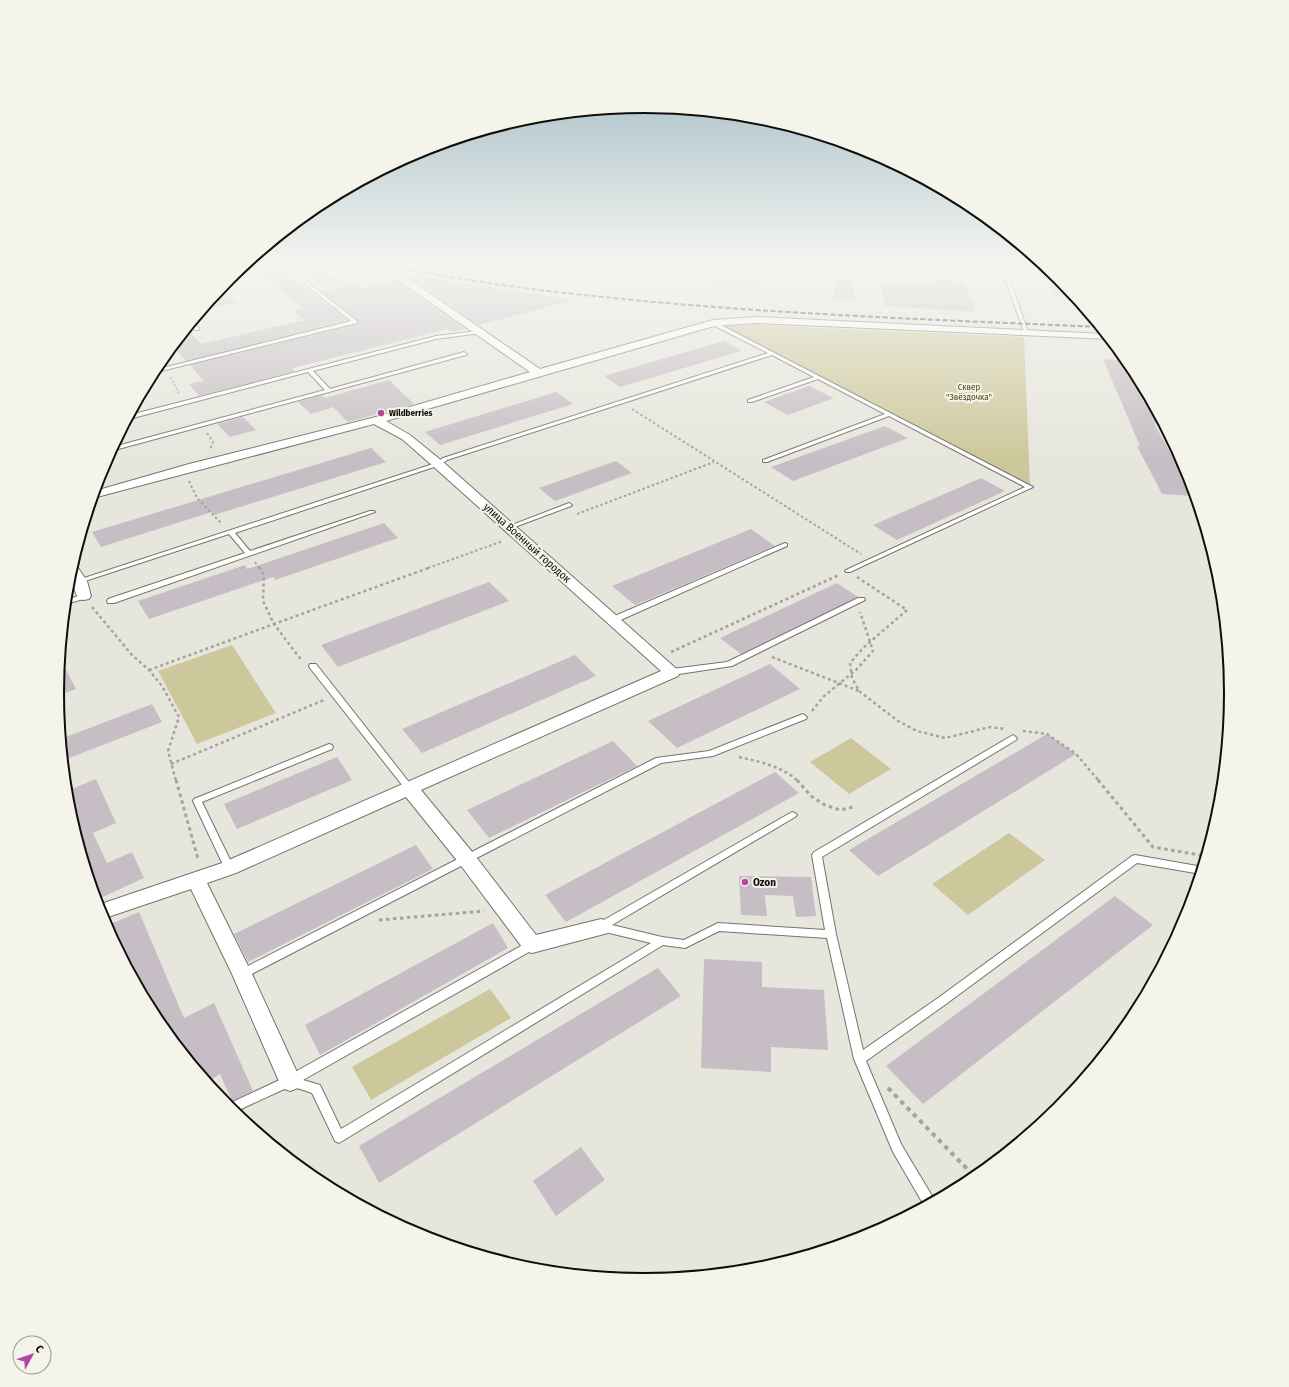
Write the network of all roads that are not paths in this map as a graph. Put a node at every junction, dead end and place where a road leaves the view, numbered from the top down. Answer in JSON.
{"nodes":[{"id":1,"x":328,"y":329,"type":"edge"},
{"id":2,"x":473,"y":329,"type":"edge"},
{"id":3,"x":694,"y":329,"type":"edge"},
{"id":4,"x":724,"y":329,"type":"edge"},
{"id":5,"x":952,"y":329,"type":"edge"},
{"id":6,"x":1025,"y":329,"type":"edge"},
{"id":7,"x":478,"y":332,"type":"junction"},
{"id":8,"x":1026,"y":332,"type":"junction"},
{"id":9,"x":1102,"y":337,"type":"edge"},
{"id":10,"x":464,"y":354,"type":"dead end"},
{"id":11,"x":771,"y":354,"type":"junction"},
{"id":12,"x":163,"y":370,"type":"edge"},
{"id":13,"x":310,"y":371,"type":"junction"},
{"id":14,"x":540,"y":374,"type":"junction"},
{"id":15,"x":817,"y":378,"type":"junction"},
{"id":16,"x":328,"y":390,"type":"junction"},
{"id":17,"x":750,"y":401,"type":"dead end"},
{"id":18,"x":135,"y":415,"type":"edge"},
{"id":19,"x":887,"y":415,"type":"junction"},
{"id":20,"x":376,"y":420,"type":"junction"},
{"id":21,"x":119,"y":447,"type":"edge"},
{"id":22,"x":765,"y":461,"type":"dead end"},
{"id":23,"x":438,"y":464,"type":"junction"},
{"id":24,"x":100,"y":493,"type":"edge"},
{"id":25,"x":569,"y":505,"type":"dead end"},
{"id":26,"x":372,"y":512,"type":"dead end"},
{"id":27,"x":230,"y":531,"type":"junction"},
{"id":28,"x":514,"y":531,"type":"junction"},
{"id":29,"x":785,"y":545,"type":"dead end"},
{"id":30,"x":249,"y":554,"type":"junction"},
{"id":31,"x":848,"y":571,"type":"road end"},
{"id":32,"x":76,"y":575,"type":"edge"},
{"id":33,"x":80,"y":581,"type":"junction"},
{"id":34,"x":84,"y":596,"type":"joint"},
{"id":35,"x":72,"y":600,"type":"edge"},
{"id":36,"x":861,"y":600,"type":"road end"},
{"id":37,"x":111,"y":601,"type":"dead end"},
{"id":38,"x":613,"y":620,"type":"junction"},
{"id":39,"x":310,"y":667,"type":"road end"},
{"id":40,"x":672,"y":672,"type":"junction"},
{"id":41,"x":803,"y":717,"type":"road end"},
{"id":42,"x":1014,"y":733,"type":"road end"},
{"id":43,"x":329,"y":747,"type":"dead end"},
{"id":44,"x":409,"y":788,"type":"junction"},
{"id":45,"x":792,"y":815,"type":"dead end"},
{"id":46,"x":466,"y":858,"type":"junction"},
{"id":47,"x":229,"y":868,"type":"junction"},
{"id":48,"x":1197,"y":869,"type":"edge"},
{"id":49,"x":196,"y":880,"type":"junction"},
{"id":50,"x":106,"y":910,"type":"edge"},
{"id":51,"x":601,"y":927,"type":"junction"},
{"id":52,"x":830,"y":934,"type":"junction"},
{"id":53,"x":662,"y":941,"type":"junction"},
{"id":54,"x":532,"y":945,"type":"junction"},
{"id":55,"x":242,"y":974,"type":"junction"},
{"id":56,"x":860,"y":1059,"type":"junction"},
{"id":57,"x":290,"y":1081,"type":"junction"},
{"id":58,"x":239,"y":1108,"type":"edge"},
{"id":59,"x":928,"y":1200,"type":"edge"}],
"edges":[{"from":1,"to":12,"type":"lane"},
{"from":2,"to":7,"type":"street"},
{"from":3,"to":14,"type":"street"},
{"from":4,"to":11,"type":"lane"},
{"from":5,"to":8,"type":"street"},
{"from":6,"to":8,"type":"lane"},
{"from":7,"to":13,"type":"lane"},
{"from":7,"to":14,"type":"street"},
{"from":8,"to":9,"type":"street"},
{"from":10,"to":16,"type":"lane"},
{"from":11,"to":15,"type":"lane"},
{"from":11,"to":23,"type":"lane"},
{"from":13,"to":16,"type":"lane"},
{"from":13,"to":18,"type":"lane"},
{"from":14,"to":20,"type":"street"},
{"from":15,"to":17,"type":"lane"},
{"from":15,"to":19,"type":"lane"},
{"from":16,"to":21,"type":"lane"},
{"from":19,"to":22,"type":"lane"},
{"from":19,"to":31,"type":"lane"},
{"from":20,"to":23,"type":"street","name":"улица Военный городок"},
{"from":20,"to":24,"type":"street"},
{"from":23,"to":27,"type":"lane"},
{"from":23,"to":28,"type":"street","name":"улица Военный городок"},
{"from":25,"to":28,"type":"lane"},
{"from":26,"to":30,"type":"lane"},
{"from":27,"to":30,"type":"lane"},
{"from":27,"to":33,"type":"lane"},
{"from":28,"to":38,"type":"street","name":"улица Военный городок"},
{"from":29,"to":38,"type":"lane"},
{"from":30,"to":37,"type":"lane"},
{"from":32,"to":33,"type":"street"},
{"from":33,"to":34,"type":"street"},
{"from":34,"to":35,"type":"lane"},
{"from":36,"to":40,"type":"lane"},
{"from":38,"to":40,"type":"street","name":"улица Военный городок"},
{"from":39,"to":44,"type":"lane"},
{"from":40,"to":44,"type":"street"},
{"from":41,"to":46,"type":"lane"},
{"from":42,"to":52,"type":"lane"},
{"from":43,"to":47,"type":"lane"},
{"from":44,"to":46,"type":"street"},
{"from":44,"to":47,"type":"street"},
{"from":45,"to":51,"type":"lane"},
{"from":46,"to":54,"type":"street"},
{"from":46,"to":55,"type":"lane"},
{"from":47,"to":49,"type":"street"},
{"from":48,"to":56,"type":"lane"},
{"from":49,"to":50,"type":"street"},
{"from":49,"to":55,"type":"street"},
{"from":51,"to":53,"type":"lane"},
{"from":51,"to":54,"type":"street"},
{"from":52,"to":53,"type":"lane"},
{"from":52,"to":56,"type":"lane"},
{"from":53,"to":57,"type":"lane"},
{"from":54,"to":57,"type":"lane"},
{"from":55,"to":57,"type":"street"},
{"from":56,"to":59,"type":"lane"},
{"from":57,"to":58,"type":"lane"}]}
